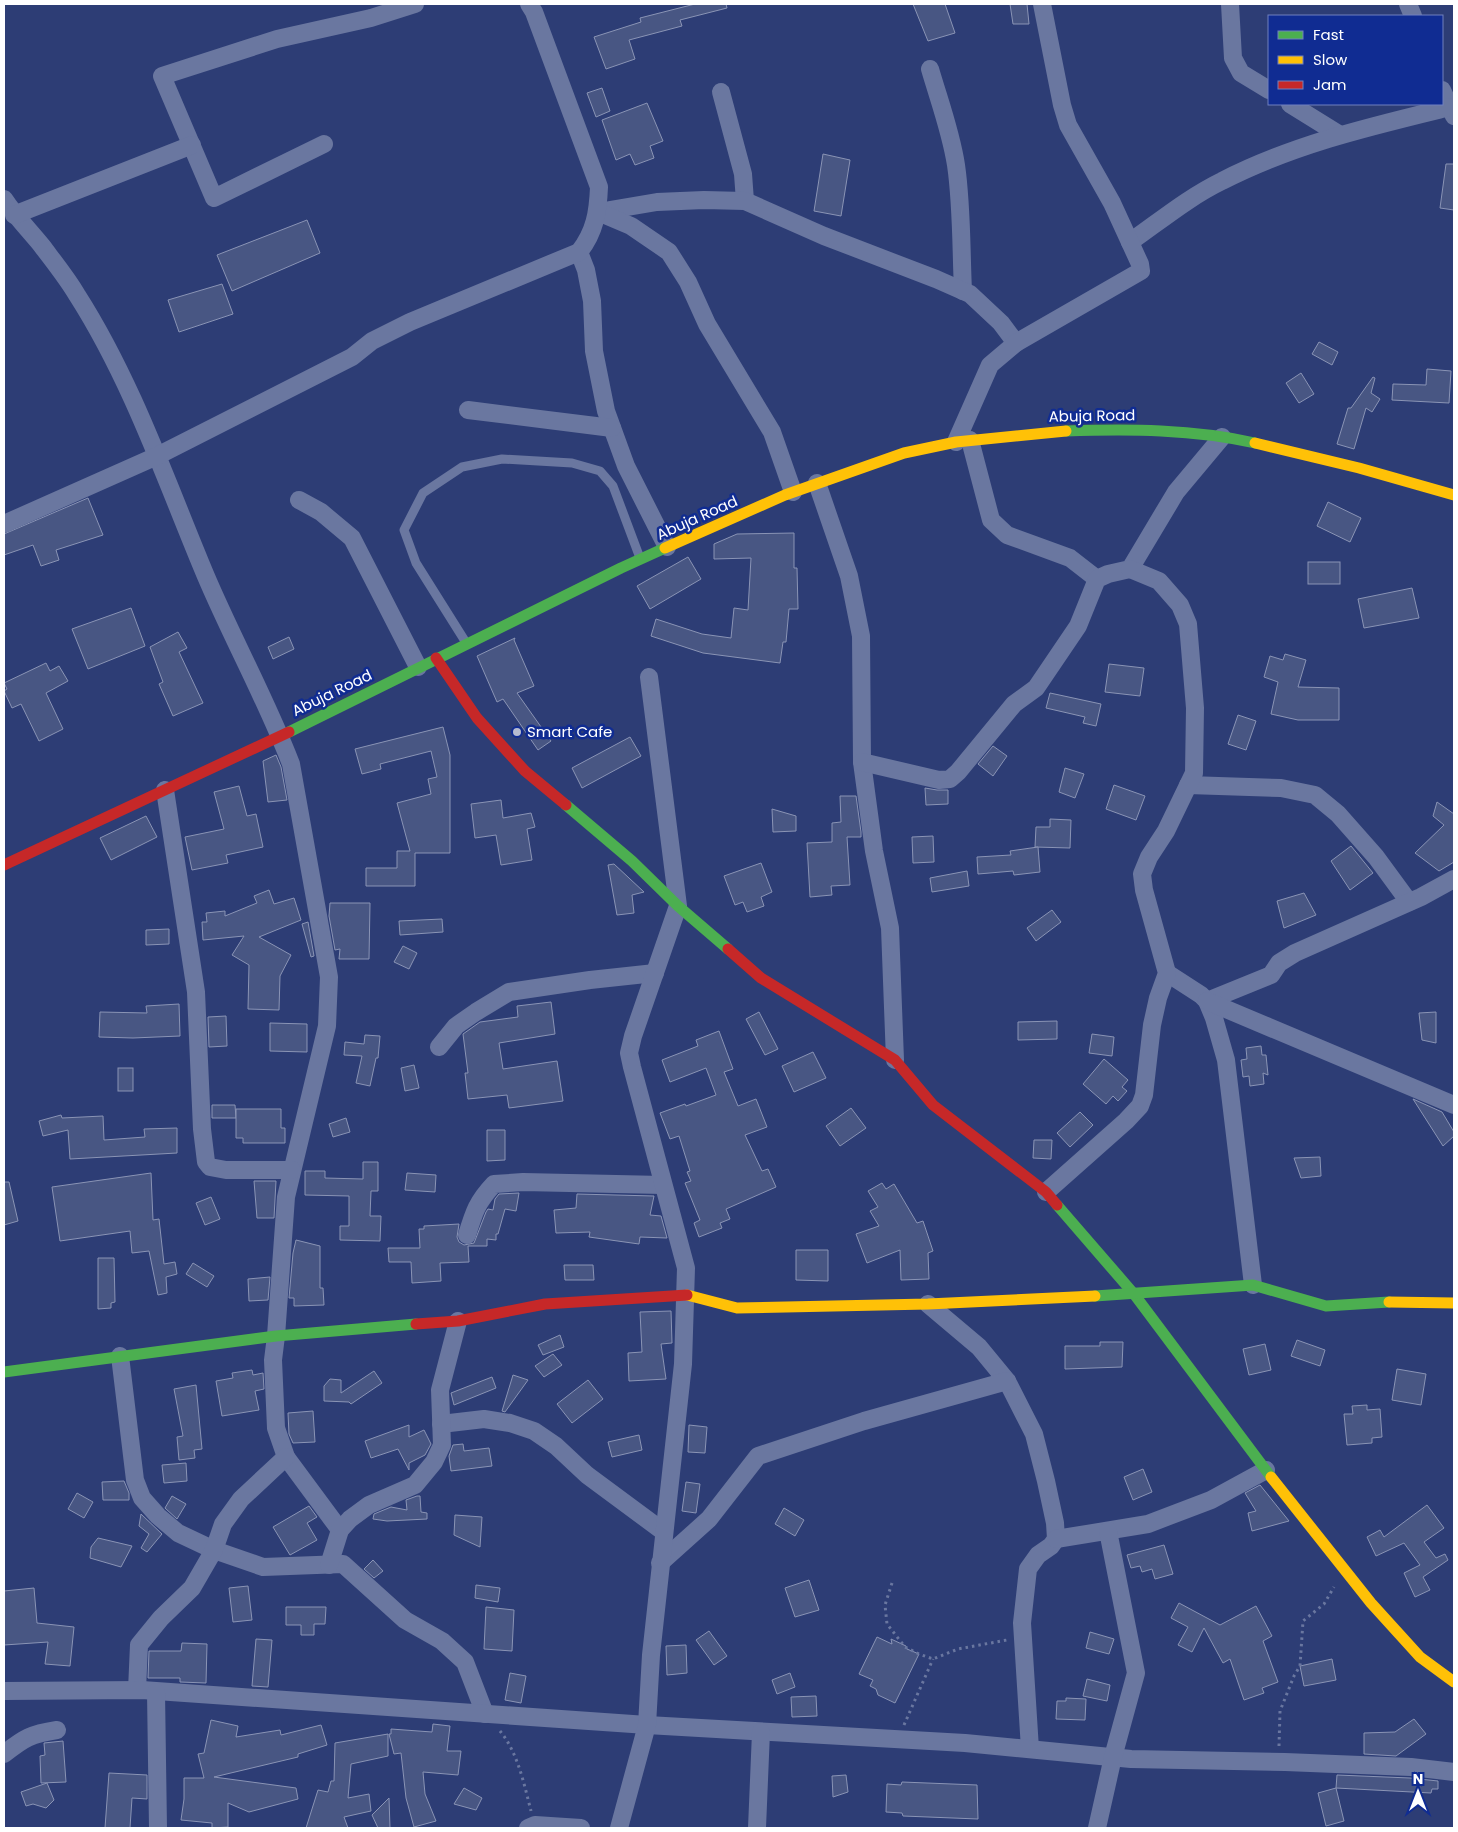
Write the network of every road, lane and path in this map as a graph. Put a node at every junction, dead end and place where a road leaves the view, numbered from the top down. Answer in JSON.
{"nodes":[{"id":1,"x":414,"y":4,"type":"edge"},
{"id":2,"x":529,"y":4,"type":"edge"},
{"id":3,"x":1042,"y":4,"type":"edge"},
{"id":4,"x":1230,"y":4,"type":"edge"},
{"id":5,"x":930,"y":69,"type":"dead end"},
{"id":6,"x":1268,"y":89,"type":"edge"},
{"id":7,"x":721,"y":92,"type":"dead end"},
{"id":8,"x":1443,"y":92,"type":"edge"},
{"id":9,"x":1292,"y":105,"type":"edge"},
{"id":10,"x":1452,"y":111,"type":"edge"},
{"id":11,"x":1340,"y":135,"type":"junction"},
{"id":12,"x":324,"y":144,"type":"dead end"},
{"id":13,"x":192,"y":145,"type":"junction"},
{"id":14,"x":4,"y":199,"type":"edge"},
{"id":15,"x":745,"y":200,"type":"junction"},
{"id":16,"x":598,"y":212,"type":"junction"},
{"id":17,"x":14,"y":215,"type":"junction"},
{"id":18,"x":1130,"y":242,"type":"junction"},
{"id":19,"x":579,"y":252,"type":"junction"},
{"id":20,"x":963,"y":291,"type":"junction"},
{"id":21,"x":1016,"y":343,"type":"junction"},
{"id":22,"x":468,"y":410,"type":"dead end"},
{"id":23,"x":612,"y":428,"type":"junction"},
{"id":24,"x":1222,"y":437,"type":"junction"},
{"id":25,"x":963,"y":441,"type":"junction"},
{"id":26,"x":157,"y":456,"type":"junction"},
{"id":27,"x":817,"y":483,"type":"junction"},
{"id":28,"x":793,"y":492,"type":"junction"},
{"id":29,"x":1454,"y":495,"type":"edge"},
{"id":30,"x":299,"y":500,"type":"dead end"},
{"id":31,"x":4,"y":524,"type":"edge"},
{"id":32,"x":667,"y":547,"type":"junction"},
{"id":33,"x":641,"y":560,"type":"junction"},
{"id":34,"x":1130,"y":570,"type":"junction"},
{"id":35,"x":1097,"y":579,"type":"junction"},
{"id":36,"x":467,"y":643,"type":"junction"},
{"id":37,"x":436,"y":658,"type":"junction"},
{"id":38,"x":418,"y":667,"type":"junction"},
{"id":39,"x":649,"y":677,"type":"dead end"},
{"id":40,"x":280,"y":736,"type":"junction"},
{"id":41,"x":862,"y":762,"type":"junction"},
{"id":42,"x":1188,"y":785,"type":"junction"},
{"id":43,"x":165,"y":790,"type":"junction"},
{"id":44,"x":4,"y":865,"type":"edge"},
{"id":45,"x":1454,"y":879,"type":"edge"},
{"id":46,"x":1409,"y":902,"type":"junction"},
{"id":47,"x":678,"y":906,"type":"junction"},
{"id":48,"x":655,"y":973,"type":"junction"},
{"id":49,"x":1167,"y":973,"type":"junction"},
{"id":50,"x":1207,"y":1001,"type":"junction"},
{"id":51,"x":439,"y":1047,"type":"dead end"},
{"id":52,"x":895,"y":1060,"type":"junction"},
{"id":53,"x":1454,"y":1105,"type":"edge"},
{"id":54,"x":292,"y":1170,"type":"junction"},
{"id":55,"x":663,"y":1185,"type":"junction"},
{"id":56,"x":1046,"y":1192,"type":"junction"},
{"id":57,"x":467,"y":1236,"type":"dead end"},
{"id":58,"x":1254,"y":1285,"type":"junction"},
{"id":59,"x":685,"y":1294,"type":"junction"},
{"id":60,"x":1134,"y":1294,"type":"junction"},
{"id":61,"x":1454,"y":1303,"type":"edge"},
{"id":62,"x":928,"y":1304,"type":"junction"},
{"id":63,"x":458,"y":1320,"type":"junction"},
{"id":64,"x":276,"y":1336,"type":"junction"},
{"id":65,"x":120,"y":1356,"type":"junction"},
{"id":66,"x":4,"y":1372,"type":"edge"},
{"id":67,"x":1006,"y":1381,"type":"junction"},
{"id":68,"x":441,"y":1424,"type":"junction"},
{"id":69,"x":286,"y":1456,"type":"junction"},
{"id":70,"x":1266,"y":1470,"type":"junction"},
{"id":71,"x":340,"y":1530,"type":"junction"},
{"id":72,"x":1108,"y":1531,"type":"junction"},
{"id":73,"x":664,"y":1532,"type":"junction"},
{"id":74,"x":1056,"y":1539,"type":"junction"},
{"id":75,"x":214,"y":1550,"type":"junction"},
{"id":76,"x":660,"y":1563,"type":"junction"},
{"id":77,"x":329,"y":1565,"type":"junction"},
{"id":78,"x":1344,"y":1569,"type":"junction"},
{"id":79,"x":892,"y":1583,"type":"dead end"},
{"id":80,"x":1022,"y":1637,"type":"junction"},
{"id":81,"x":933,"y":1659,"type":"junction"},
{"id":82,"x":1454,"y":1682,"type":"edge"},
{"id":83,"x":138,"y":1690,"type":"junction"},
{"id":84,"x":4,"y":1691,"type":"edge"},
{"id":85,"x":156,"y":1692,"type":"junction"},
{"id":86,"x":485,"y":1714,"type":"junction"},
{"id":87,"x":647,"y":1725,"type":"junction"},
{"id":88,"x":56,"y":1730,"type":"dead end"},
{"id":89,"x":761,"y":1732,"type":"junction"},
{"id":90,"x":898,"y":1740,"type":"junction"},
{"id":91,"x":1030,"y":1749,"type":"junction"},
{"id":92,"x":4,"y":1754,"type":"edge"},
{"id":93,"x":1113,"y":1757,"type":"junction"},
{"id":94,"x":1278,"y":1762,"type":"junction"},
{"id":95,"x":1454,"y":1772,"type":"edge"},
{"id":96,"x":531,"y":1827,"type":"edge"},
{"id":97,"x":158,"y":1828,"type":"edge"},
{"id":98,"x":581,"y":1828,"type":"edge"},
{"id":99,"x":619,"y":1828,"type":"edge"},
{"id":100,"x":757,"y":1828,"type":"edge"},
{"id":101,"x":1097,"y":1828,"type":"edge"}],
"edges":[{"from":1,"to":13,"type":"street"},
{"from":2,"to":16,"type":"street"},
{"from":3,"to":18,"type":"street"},
{"from":4,"to":6,"type":"street"},
{"from":5,"to":20,"type":"street"},
{"from":7,"to":15,"type":"street"},
{"from":8,"to":10,"type":"street"},
{"from":9,"to":11,"type":"street"},
{"from":10,"to":11,"type":"street"},
{"from":11,"to":18,"type":"street"},
{"from":12,"to":13,"type":"street"},
{"from":13,"to":17,"type":"street"},
{"from":14,"to":17,"type":"street"},
{"from":15,"to":16,"type":"street"},
{"from":15,"to":20,"type":"street"},
{"from":16,"to":19,"type":"street"},
{"from":16,"to":28,"type":"street"},
{"from":17,"to":26,"type":"street"},
{"from":18,"to":21,"type":"street"},
{"from":19,"to":23,"type":"street"},
{"from":19,"to":26,"type":"street"},
{"from":20,"to":21,"type":"street"},
{"from":21,"to":25,"type":"street"},
{"from":22,"to":23,"type":"street"},
{"from":23,"to":32,"type":"street"},
{"from":24,"to":25,"type":"street","name":"Abuja Road"},
{"from":24,"to":29,"type":"street","name":"Abuja Road"},
{"from":24,"to":34,"type":"street"},
{"from":25,"to":27,"type":"street","name":"Abuja Road"},
{"from":25,"to":35,"type":"street"},
{"from":26,"to":31,"type":"street"},
{"from":26,"to":40,"type":"street"},
{"from":27,"to":28,"type":"street","name":"Abuja Road"},
{"from":27,"to":41,"type":"street"},
{"from":28,"to":32,"type":"street","name":"Abuja Road"},
{"from":30,"to":38,"type":"street"},
{"from":32,"to":33,"type":"street","name":"Abuja Road"},
{"from":33,"to":36,"type":"street","name":"Abuja Road"},
{"from":33,"to":36,"type":"lane"},
{"from":34,"to":35,"type":"street"},
{"from":34,"to":42,"type":"street"},
{"from":35,"to":41,"type":"street"},
{"from":36,"to":37,"type":"street","name":"Abuja Road"},
{"from":37,"to":38,"type":"street","name":"Abuja Road"},
{"from":37,"to":47,"type":"street"},
{"from":38,"to":40,"type":"street","name":"Abuja Road"},
{"from":39,"to":47,"type":"street"},
{"from":40,"to":43,"type":"street","name":"Abuja Road"},
{"from":40,"to":54,"type":"street"},
{"from":41,"to":52,"type":"street"},
{"from":42,"to":46,"type":"street"},
{"from":42,"to":49,"type":"street"},
{"from":43,"to":44,"type":"street","name":"Abuja Road"},
{"from":43,"to":54,"type":"street"},
{"from":45,"to":46,"type":"street"},
{"from":46,"to":50,"type":"street"},
{"from":47,"to":48,"type":"street"},
{"from":47,"to":52,"type":"street"},
{"from":48,"to":51,"type":"street"},
{"from":48,"to":55,"type":"street"},
{"from":49,"to":50,"type":"street"},
{"from":49,"to":56,"type":"street"},
{"from":50,"to":53,"type":"street"},
{"from":50,"to":58,"type":"street"},
{"from":52,"to":56,"type":"street"},
{"from":54,"to":64,"type":"street"},
{"from":55,"to":57,"type":"street"},
{"from":55,"to":59,"type":"street"},
{"from":56,"to":60,"type":"street"},
{"from":58,"to":60,"type":"street"},
{"from":58,"to":61,"type":"street"},
{"from":59,"to":62,"type":"street"},
{"from":59,"to":63,"type":"street"},
{"from":59,"to":73,"type":"street"},
{"from":60,"to":62,"type":"street"},
{"from":60,"to":70,"type":"street"},
{"from":62,"to":67,"type":"street"},
{"from":63,"to":64,"type":"street"},
{"from":63,"to":68,"type":"street"},
{"from":64,"to":65,"type":"street"},
{"from":64,"to":69,"type":"street"},
{"from":65,"to":66,"type":"street"},
{"from":65,"to":75,"type":"street"},
{"from":67,"to":74,"type":"street"},
{"from":67,"to":76,"type":"street"},
{"from":68,"to":71,"type":"street"},
{"from":68,"to":73,"type":"street"},
{"from":69,"to":71,"type":"street"},
{"from":69,"to":75,"type":"street"},
{"from":70,"to":72,"type":"street"},
{"from":70,"to":78,"type":"street"},
{"from":71,"to":77,"type":"street"},
{"from":72,"to":74,"type":"street"},
{"from":72,"to":93,"type":"street"},
{"from":73,"to":76,"type":"street"},
{"from":74,"to":80,"type":"street"},
{"from":75,"to":77,"type":"street"},
{"from":75,"to":83,"type":"street"},
{"from":76,"to":87,"type":"street"},
{"from":77,"to":86,"type":"street"},
{"from":78,"to":82,"type":"street"},
{"from":78,"to":94,"type":"path"},
{"from":79,"to":81,"type":"path"},
{"from":80,"to":81,"type":"path"},
{"from":80,"to":91,"type":"street"},
{"from":81,"to":90,"type":"path"},
{"from":83,"to":84,"type":"street"},
{"from":83,"to":85,"type":"street"},
{"from":85,"to":86,"type":"street"},
{"from":85,"to":97,"type":"street"},
{"from":86,"to":87,"type":"street"},
{"from":86,"to":96,"type":"path"},
{"from":87,"to":89,"type":"street"},
{"from":87,"to":99,"type":"street"},
{"from":88,"to":92,"type":"street"},
{"from":89,"to":90,"type":"street"},
{"from":89,"to":100,"type":"street"},
{"from":90,"to":91,"type":"street"},
{"from":91,"to":93,"type":"street"},
{"from":93,"to":94,"type":"street"},
{"from":93,"to":101,"type":"street"},
{"from":94,"to":95,"type":"street"},
{"from":96,"to":98,"type":"street"}]}
